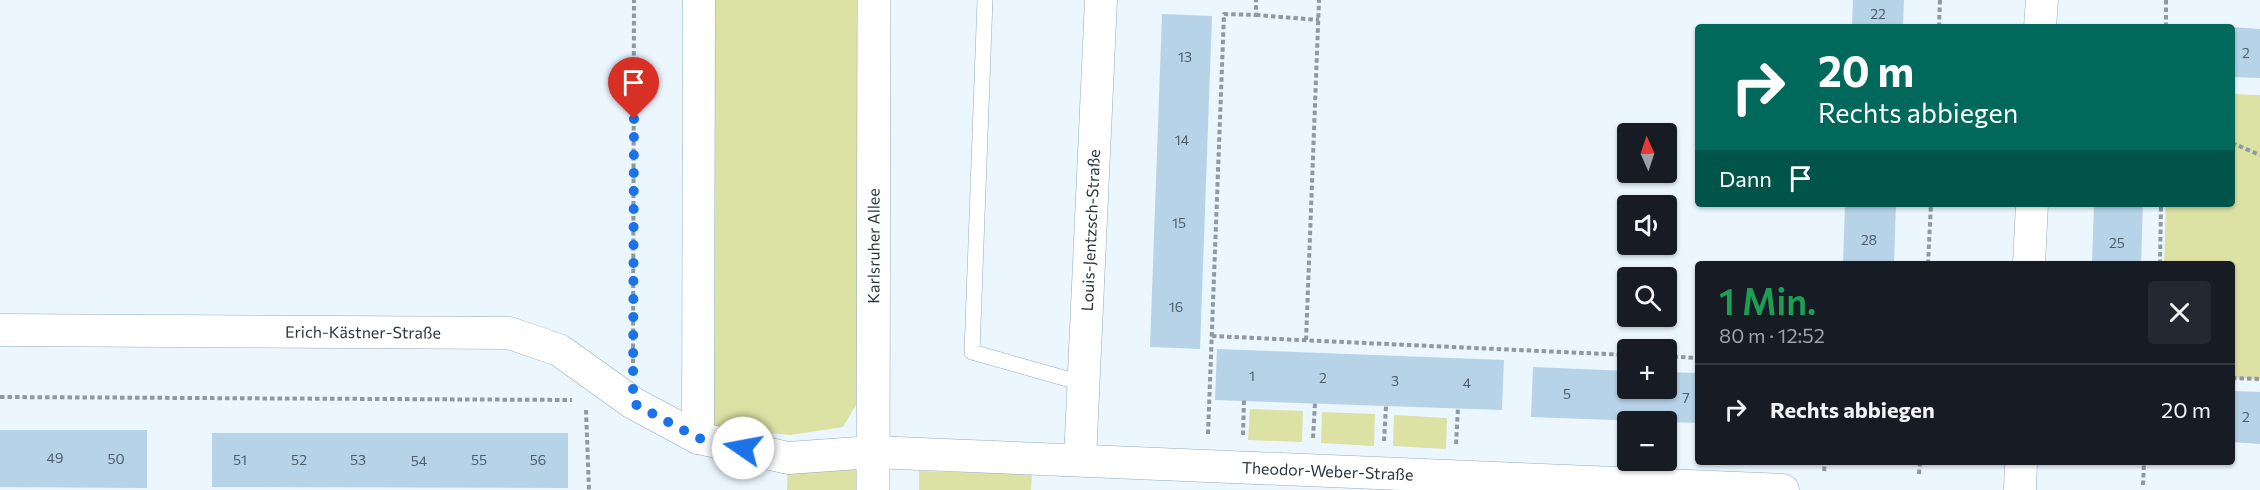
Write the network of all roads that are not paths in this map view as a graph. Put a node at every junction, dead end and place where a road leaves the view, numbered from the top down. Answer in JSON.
{"nodes":[{"id":1,"x":699,"y":0,"type":"edge"},
{"id":2,"x":874,"y":0,"type":"edge"},
{"id":3,"x":985,"y":0,"type":"edge"},
{"id":4,"x":1101,"y":0,"type":"edge"},
{"id":5,"x":2042,"y":0,"type":"edge"},
{"id":6,"x":2040,"y":24,"type":"edge"},
{"id":7,"x":2032,"y":207,"type":"edge"},
{"id":8,"x":2030,"y":261,"type":"edge"},
{"id":9,"x":0,"y":330,"type":"edge"},
{"id":10,"x":1085,"y":384,"type":"junction"},
{"id":11,"x":698,"y":438,"type":"junction"},
{"id":12,"x":873,"y":452,"type":"junction"},
{"id":13,"x":1080,"y":460,"type":"junction"},
{"id":14,"x":2021,"y":465,"type":"edge"},
{"id":15,"x":873,"y":490,"type":"edge"},
{"id":16,"x":1783,"y":490,"type":"edge"},
{"id":17,"x":2020,"y":490,"type":"edge"}],
"edges":[{"from":1,"to":11,"type":"street"},
{"from":2,"to":12,"type":"street","name":"Karlsruher Allee"},
{"from":3,"to":10,"type":"lane"},
{"from":4,"to":10,"type":"street","name":"Louis-Jentzsch-Straße"},
{"from":5,"to":6,"type":"street"},
{"from":7,"to":8,"type":"street"},
{"from":9,"to":11,"type":"street","name":"Erich-Kästner-Straße"},
{"from":10,"to":13,"type":"street","name":"Louis-Jentzsch-Straße"},
{"from":11,"to":12,"type":"street","name":"Erich-Kästner-Straße"},
{"from":12,"to":13,"type":"street","name":"Theodor-Weber-Straße"},
{"from":12,"to":15,"type":"street","name":"Karlsruher Allee"},
{"from":13,"to":16,"type":"street","name":"Theodor-Weber-Straße"},
{"from":14,"to":17,"type":"street"}]}
